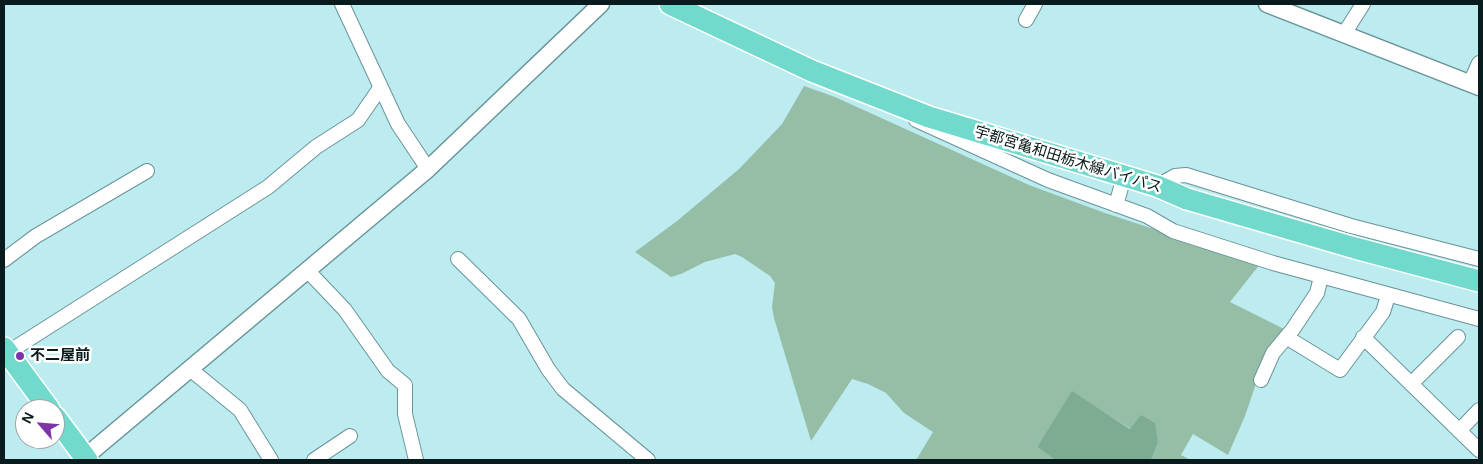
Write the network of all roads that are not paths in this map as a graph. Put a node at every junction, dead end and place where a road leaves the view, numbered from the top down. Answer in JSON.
{"nodes":[{"id":1,"x":342,"y":4,"type":"edge"},
{"id":2,"x":602,"y":4,"type":"edge"},
{"id":3,"x":670,"y":4,"type":"edge"},
{"id":4,"x":1034,"y":4,"type":"edge"},
{"id":5,"x":1267,"y":4,"type":"edge"},
{"id":6,"x":1363,"y":4,"type":"edge"},
{"id":7,"x":1026,"y":20,"type":"dead end"},
{"id":8,"x":1344,"y":34,"type":"junction"},
{"id":9,"x":1479,"y":63,"type":"edge"},
{"id":10,"x":1475,"y":85,"type":"edge"},
{"id":11,"x":380,"y":88,"type":"junction"},
{"id":12,"x":880,"y":100,"type":"junction"},
{"id":13,"x":428,"y":169,"type":"junction"},
{"id":14,"x":147,"y":171,"type":"dead end"},
{"id":15,"x":1124,"y":177,"type":"junction"},
{"id":16,"x":1157,"y":186,"type":"junction"},
{"id":17,"x":1116,"y":205,"type":"junction"},
{"id":18,"x":458,"y":259,"type":"dead end"},
{"id":19,"x":1479,"y":259,"type":"edge"},
{"id":20,"x":4,"y":260,"type":"edge"},
{"id":21,"x":307,"y":270,"type":"junction"},
{"id":22,"x":1322,"y":277,"type":"junction"},
{"id":23,"x":1479,"y":281,"type":"edge"},
{"id":24,"x":1388,"y":296,"type":"junction"},
{"id":25,"x":1479,"y":319,"type":"edge"},
{"id":26,"x":1286,"y":337,"type":"junction"},
{"id":27,"x":1363,"y":337,"type":"junction"},
{"id":28,"x":1458,"y":337,"type":"dead end"},
{"id":29,"x":6,"y":351,"type":"edge"},
{"id":30,"x":190,"y":369,"type":"junction"},
{"id":31,"x":1261,"y":380,"type":"dead end"},
{"id":32,"x":1411,"y":384,"type":"junction"},
{"id":33,"x":42,"y":399,"type":"edge"},
{"id":34,"x":1479,"y":410,"type":"edge"},
{"id":35,"x":65,"y":431,"type":"edge"},
{"id":36,"x":1459,"y":431,"type":"junction"},
{"id":37,"x":350,"y":436,"type":"dead end"},
{"id":38,"x":1479,"y":450,"type":"edge"},
{"id":39,"x":84,"y":459,"type":"edge"},
{"id":40,"x":270,"y":460,"type":"edge"},
{"id":41,"x":314,"y":460,"type":"edge"},
{"id":42,"x":416,"y":460,"type":"edge"},
{"id":43,"x":648,"y":460,"type":"edge"}],
"edges":[{"from":1,"to":11,"type":"street"},
{"from":2,"to":13,"type":"street"},
{"from":3,"to":12,"type":"main road","name":"宇都宮亀和田栃木線バイパス"},
{"from":4,"to":7,"type":"street"},
{"from":5,"to":8,"type":"street"},
{"from":6,"to":8,"type":"street"},
{"from":8,"to":10,"type":"street"},
{"from":9,"to":10,"type":"street"},
{"from":11,"to":13,"type":"street"},
{"from":11,"to":29,"type":"street"},
{"from":12,"to":15,"type":"main road","name":"宇都宮亀和田栃木線バイパス"},
{"from":12,"to":17,"type":"street"},
{"from":13,"to":21,"type":"street"},
{"from":14,"to":20,"type":"street"},
{"from":15,"to":16,"type":"main road","name":"宇都宮亀和田栃木線バイパス"},
{"from":15,"to":17,"type":"street"},
{"from":16,"to":19,"type":"street"},
{"from":16,"to":23,"type":"main road","name":"宇都宮亀和田栃木線バイパス"},
{"from":17,"to":22,"type":"street"},
{"from":18,"to":43,"type":"street"},
{"from":21,"to":30,"type":"street"},
{"from":21,"to":42,"type":"street"},
{"from":22,"to":24,"type":"street"},
{"from":22,"to":26,"type":"street"},
{"from":24,"to":25,"type":"street"},
{"from":24,"to":27,"type":"street"},
{"from":26,"to":27,"type":"street"},
{"from":26,"to":31,"type":"street"},
{"from":27,"to":32,"type":"street"},
{"from":28,"to":32,"type":"street"},
{"from":29,"to":33,"type":"main road"},
{"from":30,"to":39,"type":"street"},
{"from":30,"to":40,"type":"street"},
{"from":32,"to":36,"type":"street"},
{"from":34,"to":36,"type":"street"},
{"from":35,"to":39,"type":"main road"},
{"from":36,"to":38,"type":"street"},
{"from":37,"to":41,"type":"street"}]}
